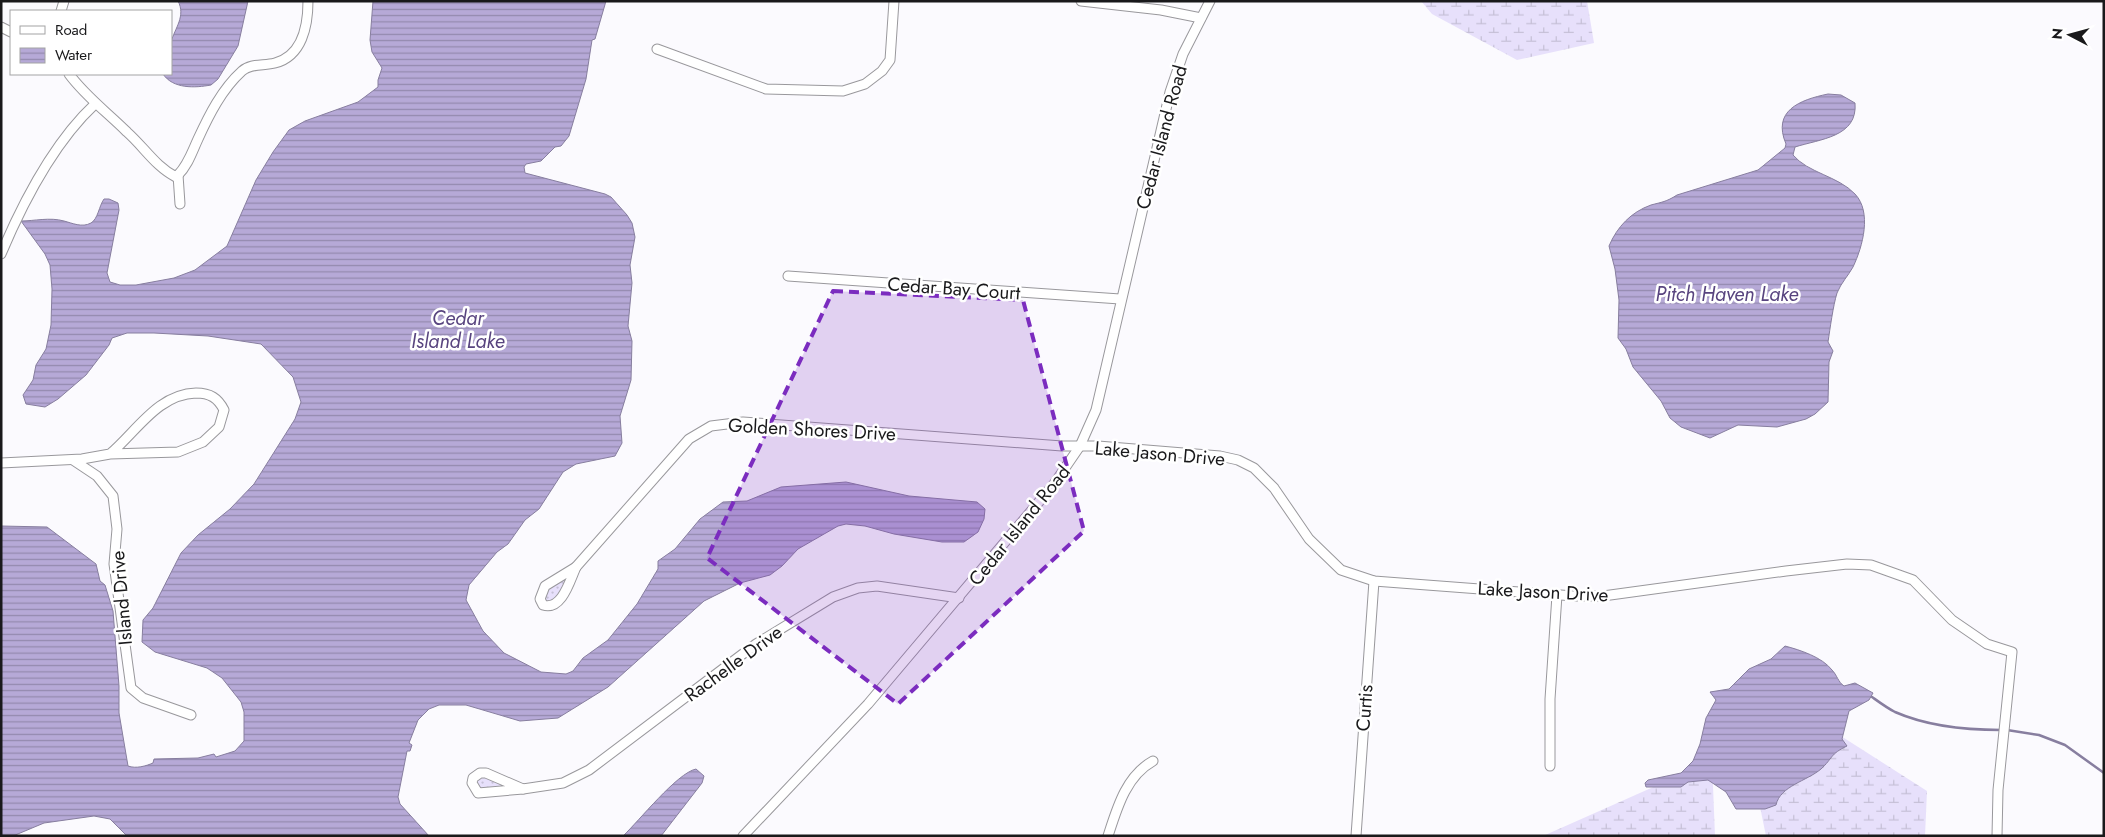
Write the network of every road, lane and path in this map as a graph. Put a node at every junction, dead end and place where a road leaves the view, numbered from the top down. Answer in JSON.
{"nodes":[{"id":1,"x":308,"y":1,"type":"edge"},
{"id":2,"x":894,"y":1,"type":"edge"},
{"id":3,"x":1081,"y":1,"type":"edge"},
{"id":4,"x":1210,"y":1,"type":"edge"},
{"id":5,"x":1202,"y":18,"type":"junction"},
{"id":6,"x":657,"y":49,"type":"dead end"},
{"id":7,"x":70,"y":75,"type":"edge"},
{"id":8,"x":95,"y":104,"type":"junction"},
{"id":9,"x":178,"y":175,"type":"junction"},
{"id":10,"x":180,"y":204,"type":"dead end"},
{"id":11,"x":1,"y":254,"type":"edge"},
{"id":12,"x":788,"y":276,"type":"dead end"},
{"id":13,"x":1120,"y":299,"type":"junction"},
{"id":14,"x":1080,"y":446,"type":"junction"},
{"id":15,"x":110,"y":454,"type":"junction"},
{"id":16,"x":73,"y":460,"type":"junction"},
{"id":17,"x":1,"y":464,"type":"edge"},
{"id":18,"x":576,"y":567,"type":"junction"},
{"id":19,"x":1374,"y":581,"type":"junction"},
{"id":20,"x":1558,"y":595,"type":"junction"},
{"id":21,"x":959,"y":598,"type":"junction"},
{"id":22,"x":191,"y":715,"type":"dead end"},
{"id":23,"x":1153,"y":761,"type":"dead end"},
{"id":24,"x":1550,"y":766,"type":"dead end"},
{"id":25,"x":524,"y":789,"type":"junction"},
{"id":26,"x":743,"y":836,"type":"edge"},
{"id":27,"x":1108,"y":836,"type":"edge"},
{"id":28,"x":1356,"y":836,"type":"edge"},
{"id":29,"x":1996,"y":836,"type":"edge"}],
"edges":[{"from":1,"to":9,"type":"street"},
{"from":2,"to":6,"type":"street"},
{"from":3,"to":5,"type":"street"},
{"from":4,"to":5,"type":"street","name":"Cedar Island Road"},
{"from":5,"to":13,"type":"street","name":"Cedar Island Road"},
{"from":7,"to":8,"type":"street"},
{"from":8,"to":9,"type":"street"},
{"from":8,"to":11,"type":"street"},
{"from":9,"to":10,"type":"street"},
{"from":12,"to":13,"type":"street","name":"Cedar Bay Court"},
{"from":13,"to":14,"type":"street","name":"Cedar Island Road"},
{"from":14,"to":18,"type":"street","name":"Golden Shores Drive"},
{"from":14,"to":19,"type":"street","name":"Lake Jason Drive"},
{"from":14,"to":21,"type":"street","name":"Cedar Island Road"},
{"from":15,"to":15,"type":"street"},
{"from":15,"to":16,"type":"street"},
{"from":16,"to":17,"type":"street"},
{"from":16,"to":22,"type":"street","name":"Island Drive"},
{"from":18,"to":18,"type":"street","name":"Golden Shores Drive"},
{"from":19,"to":20,"type":"street","name":"Lake Jason Drive"},
{"from":19,"to":28,"type":"street","name":"Curtis"},
{"from":20,"to":24,"type":"street"},
{"from":20,"to":29,"type":"street","name":"Lake Jason Drive"},
{"from":21,"to":25,"type":"street","name":"Rachelle Drive"},
{"from":21,"to":26,"type":"street","name":"Cedar Island Road"},
{"from":23,"to":27,"type":"street"},
{"from":25,"to":25,"type":"street","name":"Rachelle Drive"}]}
